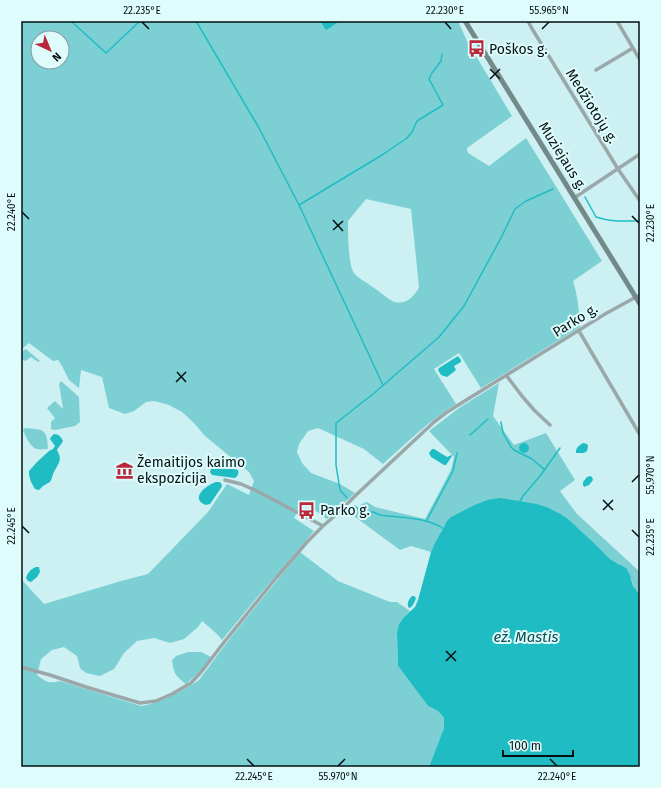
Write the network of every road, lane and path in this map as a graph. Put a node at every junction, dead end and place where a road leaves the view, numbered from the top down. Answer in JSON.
{"nodes":[{"id":1,"x":528,"y":21,"type":"edge"},
{"id":2,"x":617,"y":21,"type":"edge"},
{"id":3,"x":467,"y":22,"type":"edge"},
{"id":4,"x":633,"y":48,"type":"junction"},
{"id":5,"x":640,"y":60,"type":"edge"},
{"id":6,"x":596,"y":70,"type":"dead end"},
{"id":7,"x":640,"y":154,"type":"edge"},
{"id":8,"x":618,"y":169,"type":"junction"},
{"id":9,"x":574,"y":198,"type":"junction"},
{"id":10,"x":640,"y":201,"type":"edge"},
{"id":11,"x":638,"y":296,"type":"edge"},
{"id":12,"x":640,"y":304,"type":"edge"},
{"id":13,"x":579,"y":331,"type":"junction"},
{"id":14,"x":506,"y":375,"type":"junction"},
{"id":15,"x":550,"y":425,"type":"dead end"},
{"id":16,"x":640,"y":435,"type":"edge"},
{"id":17,"x":226,"y":480,"type":"dead end"},
{"id":18,"x":322,"y":526,"type":"junction"},
{"id":19,"x":21,"y":667,"type":"edge"}],
"edges":[{"from":1,"to":8,"type":"street","name":"Medžiotojų g."},
{"from":2,"to":4,"type":"street"},
{"from":3,"to":9,"type":"main road","name":"Muziejaus g."},
{"from":4,"to":5,"type":"street"},
{"from":4,"to":6,"type":"street"},
{"from":7,"to":8,"type":"street"},
{"from":8,"to":9,"type":"street"},
{"from":8,"to":10,"type":"street","name":"Medžiotojų g."},
{"from":9,"to":11,"type":"main road","name":"Muziejaus g."},
{"from":11,"to":12,"type":"main road","name":"Muziejaus g."},
{"from":11,"to":13,"type":"street","name":"Parko g."},
{"from":13,"to":14,"type":"street","name":"Parko g."},
{"from":13,"to":16,"type":"street"},
{"from":14,"to":15,"type":"street"},
{"from":14,"to":18,"type":"street","name":"Parko g."},
{"from":17,"to":18,"type":"street"},
{"from":18,"to":19,"type":"street","name":"Parko g."}]}
